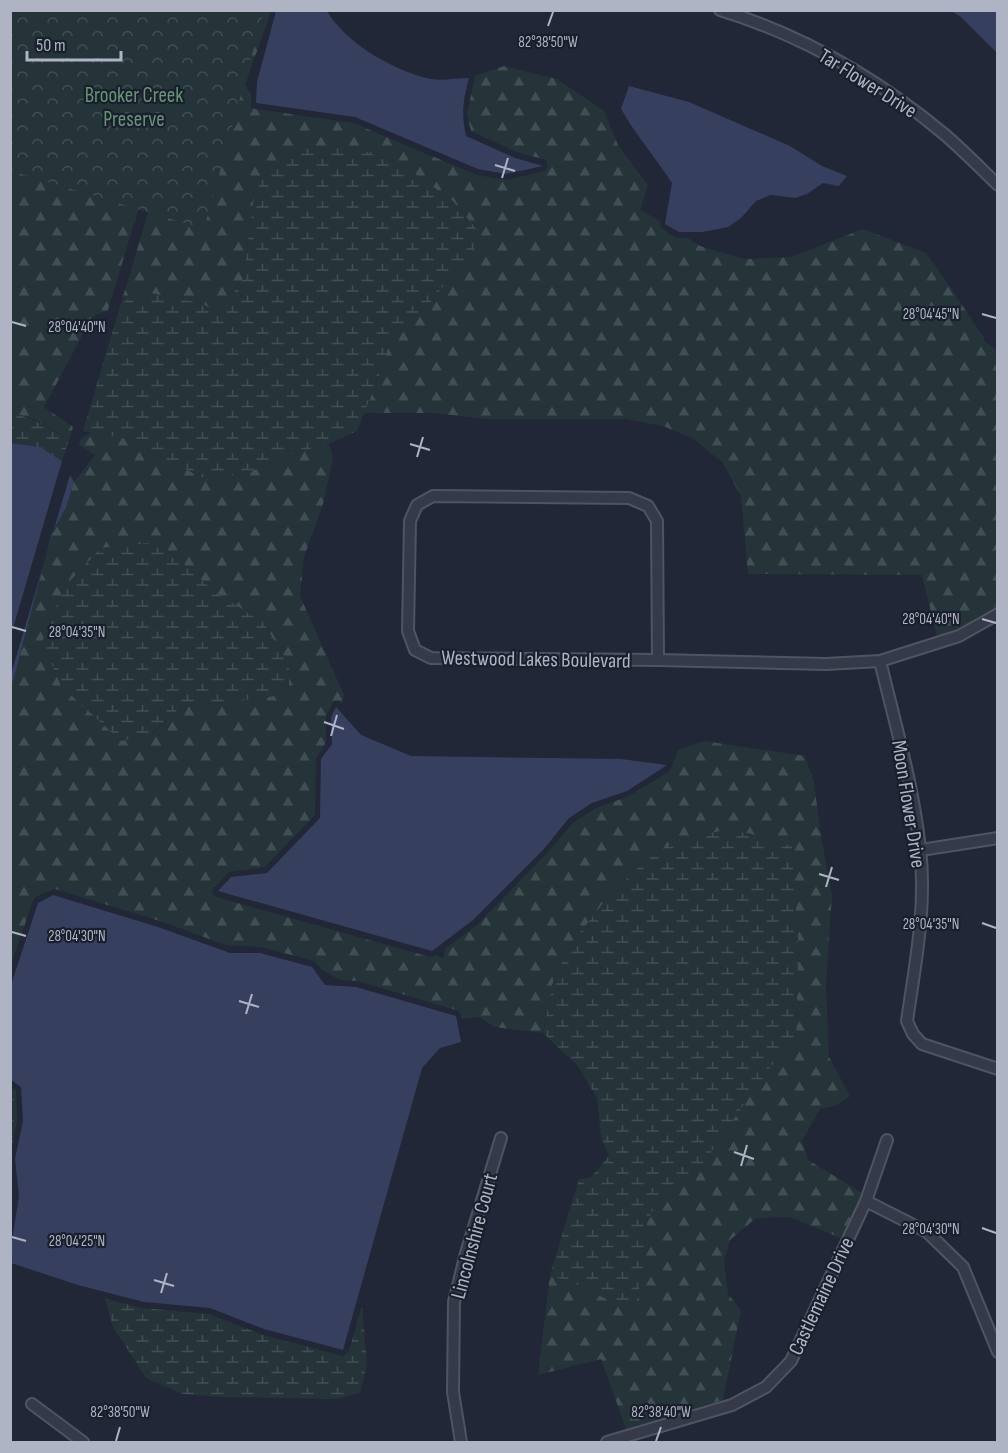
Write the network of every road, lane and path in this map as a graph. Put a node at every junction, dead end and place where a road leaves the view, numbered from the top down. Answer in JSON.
{"nodes":[{"id":1,"x":720,"y":10,"type":"edge"},
{"id":2,"x":998,"y":185,"type":"edge"},
{"id":3,"x":998,"y":614,"type":"edge"},
{"id":4,"x":658,"y":660,"type":"junction"},
{"id":5,"x":880,"y":661,"type":"junction"},
{"id":6,"x":998,"y":838,"type":"edge"},
{"id":7,"x":921,"y":850,"type":"junction"},
{"id":8,"x":998,"y":1070,"type":"edge"},
{"id":9,"x":501,"y":1138,"type":"dead end"},
{"id":10,"x":886,"y":1140,"type":"dead end"},
{"id":11,"x":866,"y":1202,"type":"junction"},
{"id":12,"x":998,"y":1352,"type":"edge"},
{"id":13,"x":32,"y":1404,"type":"dead end"},
{"id":14,"x":83,"y":1443,"type":"edge"},
{"id":15,"x":461,"y":1443,"type":"edge"},
{"id":16,"x":607,"y":1443,"type":"edge"}],
"edges":[{"from":1,"to":2,"type":"street","name":"Tar Flower Drive"},
{"from":3,"to":5,"type":"street","name":"Westwood Lakes Boulevard"},
{"from":4,"to":4,"type":"street","name":"Westwood Lakes Boulevard"},
{"from":4,"to":5,"type":"street","name":"Westwood Lakes Boulevard"},
{"from":5,"to":7,"type":"street","name":"Moon Flower Drive"},
{"from":6,"to":7,"type":"street"},
{"from":7,"to":8,"type":"street","name":"Moon Flower Drive"},
{"from":9,"to":15,"type":"street","name":"Lincolnshire Court"},
{"from":10,"to":11,"type":"street","name":"Castlemaine Drive"},
{"from":11,"to":12,"type":"street"},
{"from":11,"to":16,"type":"street","name":"Castlemaine Drive"},
{"from":13,"to":14,"type":"street"}]}
